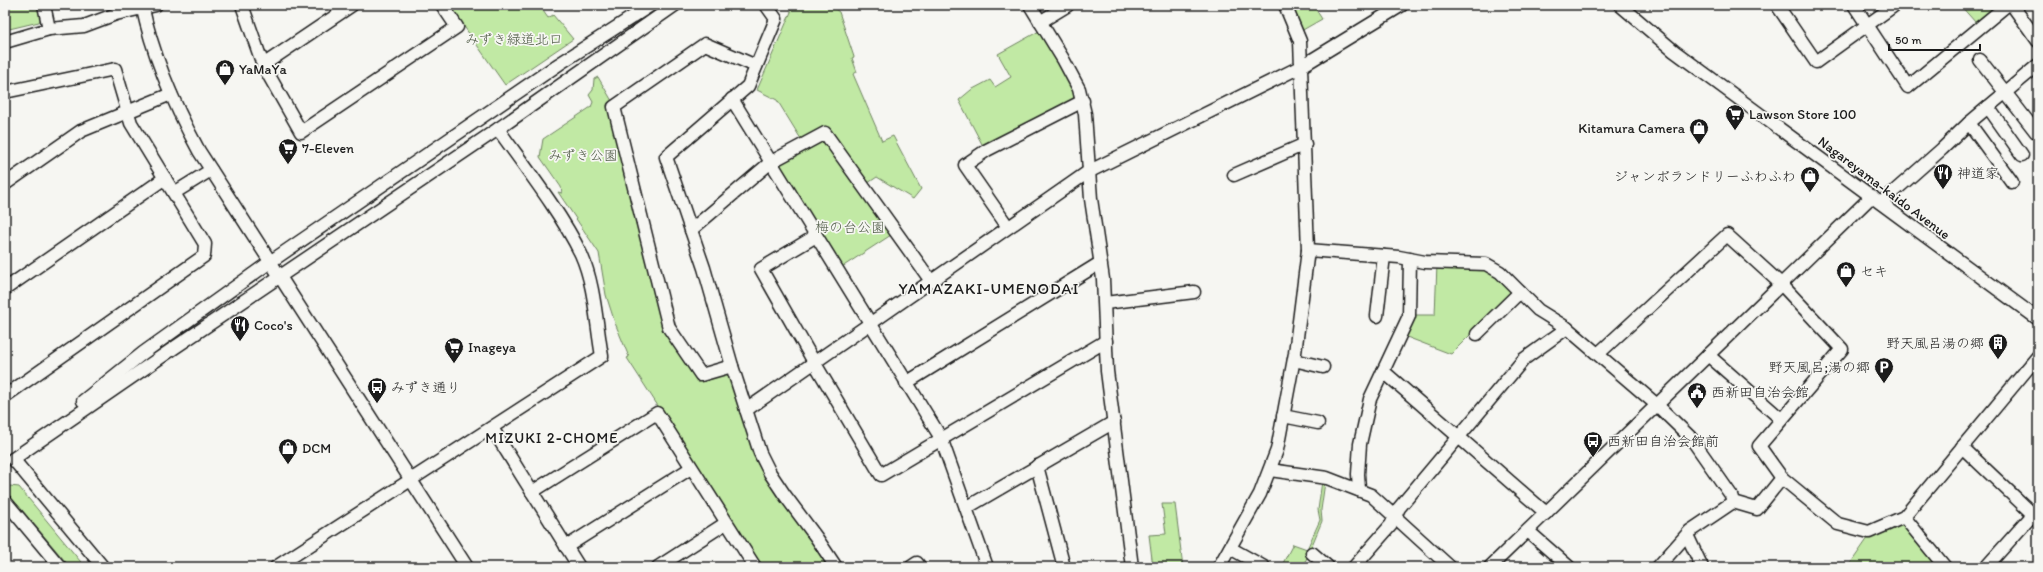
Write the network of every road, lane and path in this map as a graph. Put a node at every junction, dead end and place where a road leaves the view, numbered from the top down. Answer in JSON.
{"nodes":[{"id":1,"x":44,"y":5,"type":"edge"},
{"id":2,"x":156,"y":5,"type":"edge"},
{"id":3,"x":242,"y":5,"type":"edge"},
{"id":4,"x":352,"y":5,"type":"edge"},
{"id":5,"x":442,"y":5,"type":"edge"},
{"id":6,"x":651,"y":5,"type":"edge"},
{"id":7,"x":675,"y":5,"type":"edge"},
{"id":8,"x":766,"y":5,"type":"edge"},
{"id":9,"x":1030,"y":5,"type":"edge"},
{"id":10,"x":1068,"y":5,"type":"edge"},
{"id":11,"x":1285,"y":5,"type":"edge"},
{"id":12,"x":1402,"y":5,"type":"edge"},
{"id":13,"x":1620,"y":5,"type":"edge"},
{"id":14,"x":1777,"y":5,"type":"edge"},
{"id":15,"x":1854,"y":5,"type":"edge"},
{"id":16,"x":1896,"y":5,"type":"edge"},
{"id":17,"x":2008,"y":5,"type":"edge"},
{"id":18,"x":2012,"y":5,"type":"edge"},
{"id":19,"x":143,"y":6,"type":"edge"},
{"id":20,"x":1040,"y":22,"type":"junction"},
{"id":21,"x":1868,"y":26,"type":"junction"},
{"id":22,"x":49,"y":29,"type":"junction"},
{"id":23,"x":2038,"y":41,"type":"edge"},
{"id":24,"x":5,"y":42,"type":"edge"},
{"id":25,"x":1980,"y":60,"type":"dead end"},
{"id":26,"x":263,"y":65,"type":"junction"},
{"id":27,"x":2038,"y":65,"type":"edge"},
{"id":28,"x":756,"y":66,"type":"junction"},
{"id":29,"x":1302,"y":66,"type":"junction"},
{"id":30,"x":5,"y":92,"type":"edge"},
{"id":31,"x":2006,"y":92,"type":"junction"},
{"id":32,"x":171,"y":94,"type":"junction"},
{"id":33,"x":732,"y":99,"type":"junction"},
{"id":34,"x":1083,"y":101,"type":"junction"},
{"id":35,"x":1988,"y":107,"type":"junction"},
{"id":36,"x":128,"y":112,"type":"junction"},
{"id":37,"x":1969,"y":123,"type":"junction"},
{"id":38,"x":498,"y":129,"type":"junction"},
{"id":39,"x":2036,"y":132,"type":"dead end"},
{"id":40,"x":1305,"y":144,"type":"junction"},
{"id":41,"x":2022,"y":155,"type":"dead end"},
{"id":42,"x":771,"y":162,"type":"junction"},
{"id":43,"x":211,"y":170,"type":"junction"},
{"id":44,"x":1088,"y":172,"type":"junction"},
{"id":45,"x":1234,"y":175,"type":"dead end"},
{"id":46,"x":165,"y":178,"type":"junction"},
{"id":47,"x":2012,"y":182,"type":"dead end"},
{"id":48,"x":5,"y":184,"type":"edge"},
{"id":49,"x":174,"y":193,"type":"junction"},
{"id":50,"x":1877,"y":200,"type":"junction"},
{"id":51,"x":1008,"y":227,"type":"junction"},
{"id":52,"x":691,"y":230,"type":"junction"},
{"id":53,"x":816,"y":236,"type":"junction"},
{"id":54,"x":1308,"y":250,"type":"junction"},
{"id":55,"x":1384,"y":256,"type":"junction"},
{"id":56,"x":1410,"y":259,"type":"junction"},
{"id":57,"x":270,"y":262,"type":"junction"},
{"id":58,"x":1100,"y":263,"type":"junction"},
{"id":59,"x":280,"y":277,"type":"junction"},
{"id":60,"x":930,"y":281,"type":"junction"},
{"id":61,"x":1781,"y":284,"type":"junction"},
{"id":62,"x":5,"y":289,"type":"edge"},
{"id":63,"x":1194,"y":292,"type":"dead end"},
{"id":64,"x":1520,"y":292,"type":"junction"},
{"id":65,"x":1105,"y":302,"type":"junction"},
{"id":66,"x":1377,"y":316,"type":"dead end"},
{"id":67,"x":2038,"y":319,"type":"edge"},
{"id":68,"x":870,"y":324,"type":"junction"},
{"id":69,"x":1567,"y":328,"type":"junction"},
{"id":70,"x":1477,"y":334,"type":"dead end"},
{"id":71,"x":1106,"y":341,"type":"junction"},
{"id":72,"x":1598,"y":354,"type":"junction"},
{"id":73,"x":1708,"y":355,"type":"junction"},
{"id":74,"x":2038,"y":356,"type":"edge"},
{"id":75,"x":1294,"y":360,"type":"junction"},
{"id":76,"x":814,"y":362,"type":"junction"},
{"id":77,"x":732,"y":366,"type":"junction"},
{"id":78,"x":1323,"y":367,"type":"dead end"},
{"id":79,"x":1383,"y":371,"type":"junction"},
{"id":80,"x":906,"y":383,"type":"junction"},
{"id":81,"x":5,"y":396,"type":"edge"},
{"id":82,"x":1658,"y":405,"type":"junction"},
{"id":83,"x":746,"y":410,"type":"junction"},
{"id":84,"x":1283,"y":416,"type":"junction"},
{"id":85,"x":1781,"y":418,"type":"junction"},
{"id":86,"x":1114,"y":422,"type":"junction"},
{"id":87,"x":1318,"y":423,"type":"dead end"},
{"id":88,"x":492,"y":428,"type":"junction"},
{"id":89,"x":1458,"y":437,"type":"junction"},
{"id":90,"x":941,"y":438,"type":"junction"},
{"id":91,"x":1962,"y":447,"type":"junction"},
{"id":92,"x":9,"y":462,"type":"edge"},
{"id":93,"x":1037,"y":466,"type":"junction"},
{"id":94,"x":691,"y":468,"type":"junction"},
{"id":95,"x":1270,"y":470,"type":"junction"},
{"id":96,"x":1782,"y":478,"type":"junction"},
{"id":97,"x":411,"y":480,"type":"junction"},
{"id":98,"x":1359,"y":490,"type":"junction"},
{"id":99,"x":532,"y":492,"type":"junction"},
{"id":100,"x":5,"y":501,"type":"edge"},
{"id":101,"x":1733,"y":502,"type":"junction"},
{"id":102,"x":966,"y":508,"type":"junction"},
{"id":103,"x":1546,"y":513,"type":"junction"},
{"id":104,"x":2036,"y":514,"type":"edge"},
{"id":105,"x":1394,"y":517,"type":"junction"},
{"id":106,"x":1904,"y":517,"type":"junction"},
{"id":107,"x":726,"y":523,"type":"junction"},
{"id":108,"x":1528,"y":531,"type":"junction"},
{"id":109,"x":1687,"y":535,"type":"junction"},
{"id":110,"x":566,"y":547,"type":"junction"},
{"id":111,"x":1230,"y":548,"type":"junction"},
{"id":112,"x":1312,"y":553,"type":"dead end"},
{"id":113,"x":60,"y":567,"type":"edge"},
{"id":114,"x":103,"y":567,"type":"edge"},
{"id":115,"x":276,"y":567,"type":"edge"},
{"id":116,"x":467,"y":567,"type":"edge"},
{"id":117,"x":579,"y":567,"type":"edge"},
{"id":118,"x":658,"y":567,"type":"edge"},
{"id":119,"x":755,"y":567,"type":"edge"},
{"id":120,"x":836,"y":567,"type":"edge"},
{"id":121,"x":911,"y":567,"type":"edge"},
{"id":122,"x":920,"y":567,"type":"edge"},
{"id":123,"x":986,"y":567,"type":"edge"},
{"id":124,"x":1064,"y":567,"type":"edge"},
{"id":125,"x":1132,"y":567,"type":"edge"},
{"id":126,"x":1219,"y":567,"type":"edge"},
{"id":127,"x":1264,"y":567,"type":"edge"},
{"id":128,"x":1328,"y":567,"type":"edge"},
{"id":129,"x":1354,"y":567,"type":"edge"},
{"id":130,"x":1450,"y":567,"type":"edge"},
{"id":131,"x":1490,"y":567,"type":"edge"},
{"id":132,"x":1569,"y":567,"type":"edge"},
{"id":133,"x":1658,"y":567,"type":"edge"},
{"id":134,"x":1702,"y":567,"type":"edge"},
{"id":135,"x":1945,"y":567,"type":"edge"},
{"id":136,"x":1986,"y":567,"type":"edge"}],
"edges":[{"from":1,"to":22,"type":"street"},
{"from":2,"to":19,"type":"street"},
{"from":3,"to":26,"type":"street"},
{"from":4,"to":26,"type":"street"},
{"from":5,"to":26,"type":"street"},
{"from":6,"to":57,"type":"street"},
{"from":7,"to":38,"type":"street"},
{"from":8,"to":28,"type":"street"},
{"from":9,"to":20,"type":"street"},
{"from":10,"to":20,"type":"street"},
{"from":11,"to":29,"type":"street"},
{"from":12,"to":29,"type":"street"},
{"from":13,"to":50,"type":"street","name":"Nagareyama-kaido Avenue"},
{"from":14,"to":21,"type":"street"},
{"from":15,"to":21,"type":"street"},
{"from":16,"to":21,"type":"street"},
{"from":17,"to":21,"type":"street"},
{"from":18,"to":23,"type":"street"},
{"from":19,"to":22,"type":"street"},
{"from":19,"to":32,"type":"street"},
{"from":20,"to":34,"type":"street"},
{"from":22,"to":24,"type":"street"},
{"from":25,"to":31,"type":"street"},
{"from":27,"to":31,"type":"street"},
{"from":28,"to":33,"type":"street"},
{"from":28,"to":77,"type":"street"},
{"from":29,"to":40,"type":"street"},
{"from":29,"to":44,"type":"street"},
{"from":30,"to":36,"type":"street"},
{"from":31,"to":35,"type":"street"},
{"from":31,"to":39,"type":"street"},
{"from":32,"to":36,"type":"street"},
{"from":32,"to":43,"type":"street"},
{"from":33,"to":42,"type":"street"},
{"from":33,"to":52,"type":"street"},
{"from":34,"to":44,"type":"street"},
{"from":34,"to":51,"type":"street"},
{"from":35,"to":37,"type":"street"},
{"from":35,"to":41,"type":"street"},
{"from":36,"to":46,"type":"street"},
{"from":36,"to":48,"type":"street"},
{"from":37,"to":47,"type":"street"},
{"from":37,"to":50,"type":"street"},
{"from":38,"to":59,"type":"street"},
{"from":38,"to":88,"type":"street"},
{"from":40,"to":45,"type":"street"},
{"from":40,"to":54,"type":"street"},
{"from":42,"to":52,"type":"street"},
{"from":42,"to":53,"type":"street"},
{"from":42,"to":60,"type":"street"},
{"from":43,"to":49,"type":"street"},
{"from":43,"to":57,"type":"street"},
{"from":44,"to":51,"type":"street"},
{"from":44,"to":58,"type":"street"},
{"from":46,"to":49,"type":"street"},
{"from":46,"to":62,"type":"street"},
{"from":49,"to":81,"type":"street"},
{"from":50,"to":61,"type":"street"},
{"from":50,"to":67,"type":"street","name":"Nagareyama-kaido Avenue"},
{"from":51,"to":60,"type":"street"},
{"from":52,"to":77,"type":"street"},
{"from":53,"to":68,"type":"street"},
{"from":53,"to":76,"type":"street"},
{"from":54,"to":55,"type":"street"},
{"from":54,"to":75,"type":"street"},
{"from":55,"to":56,"type":"street"},
{"from":55,"to":66,"type":"street"},
{"from":56,"to":64,"type":"street"},
{"from":56,"to":79,"type":"street"},
{"from":57,"to":59,"type":"street"},
{"from":57,"to":92,"type":"street"},
{"from":58,"to":65,"type":"street"},
{"from":58,"to":80,"type":"street"},
{"from":59,"to":92,"type":"street"},
{"from":59,"to":97,"type":"street"},
{"from":60,"to":68,"type":"street"},
{"from":61,"to":72,"type":"street"},
{"from":61,"to":73,"type":"street"},
{"from":61,"to":85,"type":"street"},
{"from":63,"to":65,"type":"street"},
{"from":64,"to":69,"type":"street"},
{"from":64,"to":70,"type":"street"},
{"from":65,"to":71,"type":"street"},
{"from":68,"to":76,"type":"street"},
{"from":68,"to":80,"type":"street"},
{"from":69,"to":72,"type":"street"},
{"from":69,"to":89,"type":"street"},
{"from":71,"to":86,"type":"street"},
{"from":71,"to":90,"type":"street"},
{"from":72,"to":82,"type":"street"},
{"from":73,"to":82,"type":"street"},
{"from":73,"to":85,"type":"street"},
{"from":74,"to":91,"type":"street"},
{"from":75,"to":78,"type":"street"},
{"from":75,"to":84,"type":"street"},
{"from":76,"to":83,"type":"street"},
{"from":76,"to":90,"type":"street"},
{"from":77,"to":83,"type":"street"},
{"from":79,"to":89,"type":"street"},
{"from":79,"to":98,"type":"street"},
{"from":80,"to":90,"type":"street"},
{"from":82,"to":101,"type":"street"},
{"from":82,"to":103,"type":"street"},
{"from":83,"to":120,"type":"street"},
{"from":84,"to":87,"type":"street"},
{"from":84,"to":95,"type":"street"},
{"from":85,"to":96,"type":"street"},
{"from":86,"to":93,"type":"street"},
{"from":86,"to":125,"type":"street"},
{"from":88,"to":97,"type":"street"},
{"from":88,"to":99,"type":"street"},
{"from":89,"to":103,"type":"street"},
{"from":89,"to":105,"type":"street"},
{"from":90,"to":102,"type":"street"},
{"from":91,"to":104,"type":"street"},
{"from":91,"to":106,"type":"street"},
{"from":92,"to":114,"type":"street"},
{"from":93,"to":102,"type":"street"},
{"from":93,"to":124,"type":"street"},
{"from":94,"to":99,"type":"street"},
{"from":94,"to":107,"type":"street"},
{"from":94,"to":110,"type":"street"},
{"from":95,"to":98,"type":"street"},
{"from":95,"to":111,"type":"street"},
{"from":96,"to":101,"type":"street"},
{"from":96,"to":106,"type":"street"},
{"from":97,"to":115,"type":"street"},
{"from":97,"to":116,"type":"street"},
{"from":98,"to":105,"type":"street"},
{"from":99,"to":110,"type":"street"},
{"from":100,"to":113,"type":"street"},
{"from":101,"to":109,"type":"street"},
{"from":102,"to":123,"type":"street"},
{"from":103,"to":108,"type":"street"},
{"from":104,"to":136,"type":"street"},
{"from":105,"to":129,"type":"street"},
{"from":105,"to":130,"type":"street"},
{"from":106,"to":135,"type":"street"},
{"from":107,"to":118,"type":"street"},
{"from":107,"to":119,"type":"street"},
{"from":108,"to":131,"type":"street"},
{"from":108,"to":132,"type":"street"},
{"from":109,"to":133,"type":"street"},
{"from":109,"to":134,"type":"street"},
{"from":110,"to":117,"type":"street"},
{"from":111,"to":126,"type":"street"},
{"from":111,"to":127,"type":"street"},
{"from":112,"to":128,"type":"street"},
{"from":121,"to":122,"type":"street"}]}
